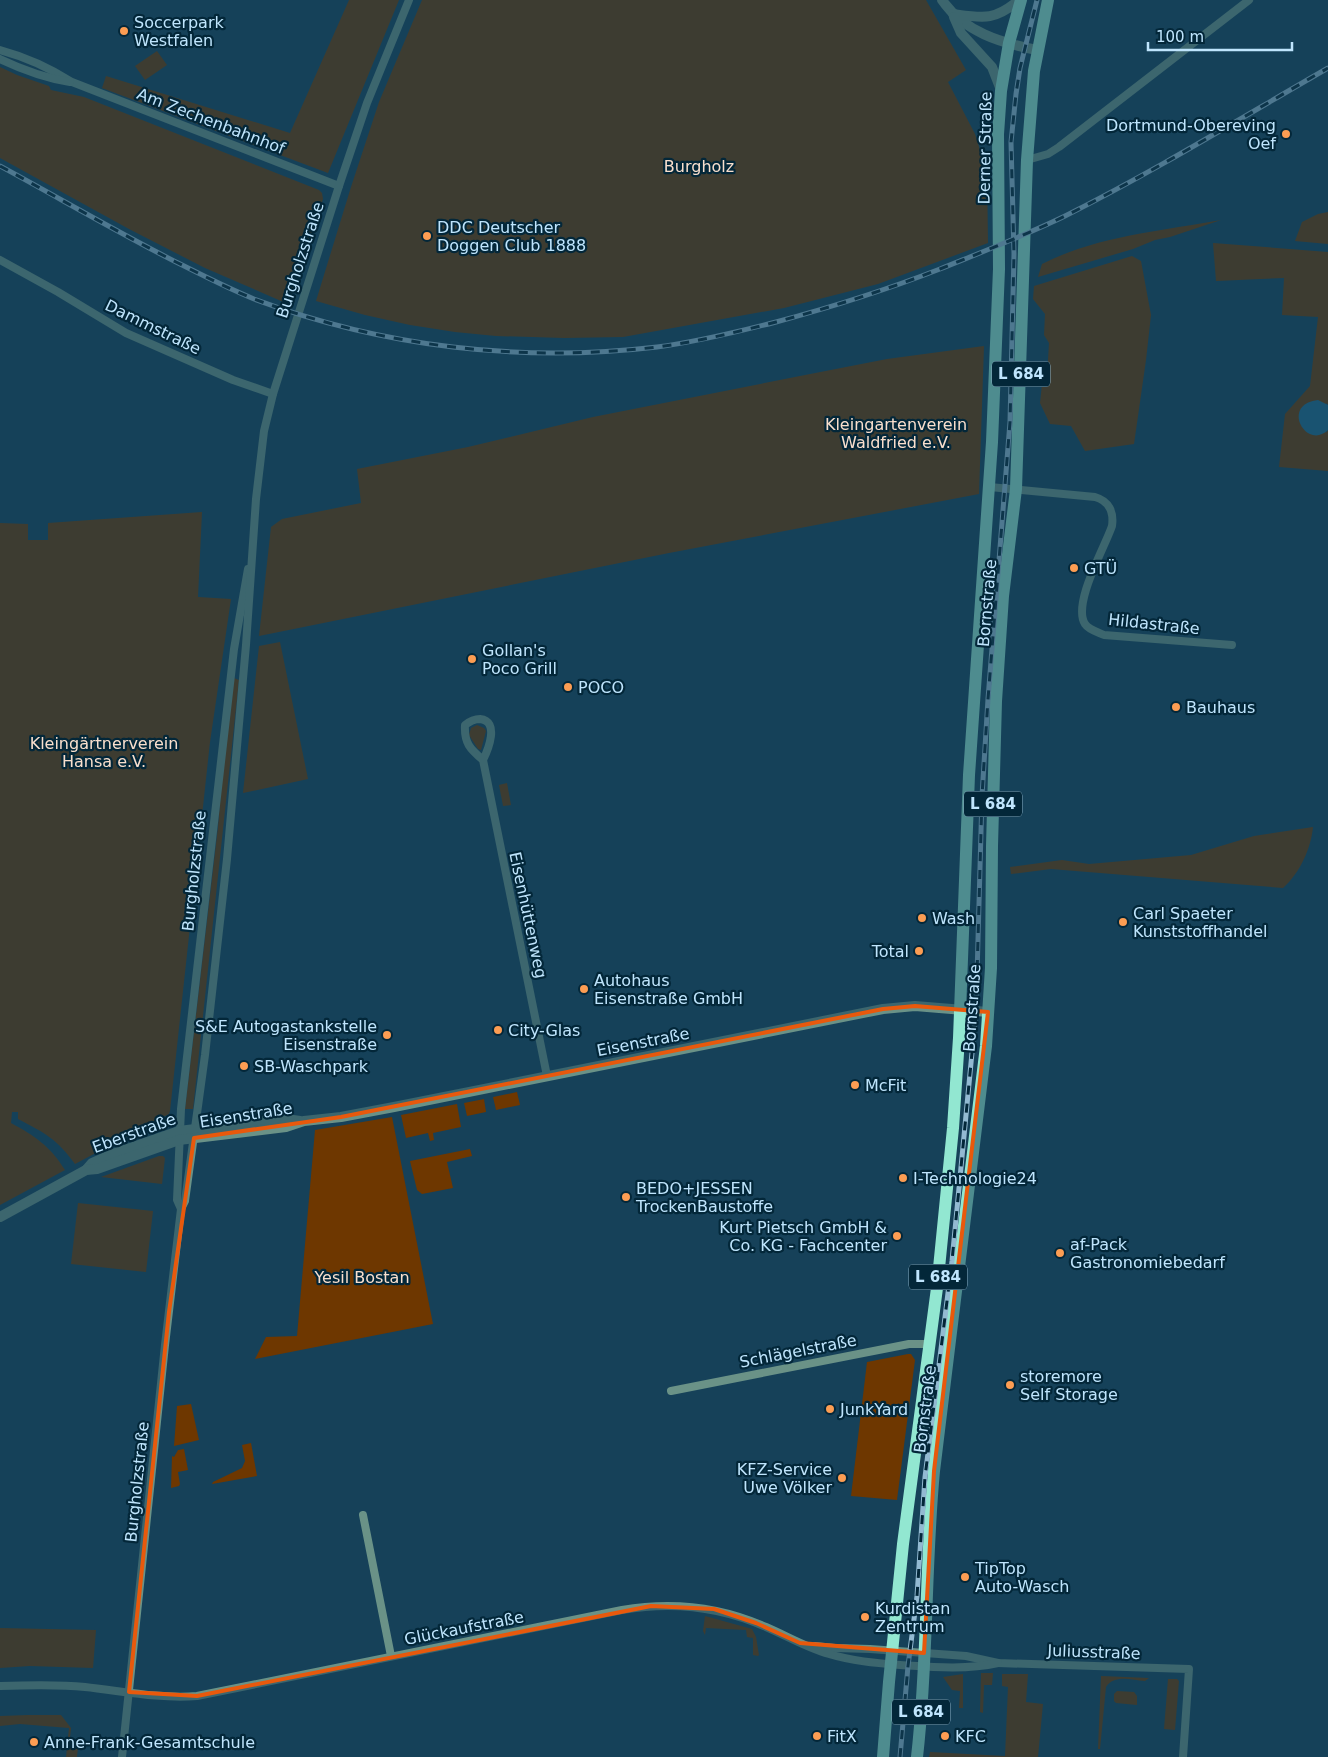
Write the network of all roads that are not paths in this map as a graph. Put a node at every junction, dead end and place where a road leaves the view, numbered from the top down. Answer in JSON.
{"nodes":[{"id":1,"x":409,"y":0,"type":"edge"},
{"id":2,"x":942,"y":0,"type":"edge"},
{"id":3,"x":1020,"y":0,"type":"edge"},
{"id":4,"x":1048,"y":0,"type":"edge"},
{"id":5,"x":1248,"y":0,"type":"edge"},
{"id":6,"x":952,"y":14,"type":"junction"},
{"id":7,"x":1009,"y":44,"type":"junction"},
{"id":8,"x":0,"y":50,"type":"edge"},
{"id":9,"x":1037,"y":50,"type":"junction"},
{"id":10,"x":0,"y":59,"type":"edge"},
{"id":11,"x":72,"y":82,"type":"junction"},
{"id":12,"x":1001,"y":91,"type":"junction"},
{"id":13,"x":1027,"y":160,"type":"junction"},
{"id":14,"x":339,"y":186,"type":"junction"},
{"id":15,"x":0,"y":260,"type":"edge"},
{"id":16,"x":999,"y":269,"type":"joint"},
{"id":17,"x":273,"y":394,"type":"junction"},
{"id":18,"x":990,"y":487,"type":"junction"},
{"id":19,"x":1016,"y":489,"type":"junction"},
{"id":20,"x":254,"y":538,"type":"junction"},
{"id":21,"x":241,"y":604,"type":"junction"},
{"id":22,"x":250,"y":605,"type":"junction"},
{"id":23,"x":1232,"y":646,"type":"dead end"},
{"id":24,"x":483,"y":760,"type":"junction"},
{"id":25,"x":960,"y":1009,"type":"junction"},
{"id":26,"x":988,"y":1012,"type":"junction"},
{"id":27,"x":547,"y":1076,"type":"junction"},
{"id":28,"x":194,"y":1133,"type":"junction"},
{"id":29,"x":179,"y":1136,"type":"junction"},
{"id":30,"x":181,"y":1210,"type":"junction"},
{"id":31,"x":0,"y":1216,"type":"edge"},
{"id":32,"x":929,"y":1344,"type":"junction"},
{"id":33,"x":671,"y":1391,"type":"dead end"},
{"id":34,"x":363,"y":1515,"type":"dead end"},
{"id":35,"x":800,"y":1643,"type":"junction"},
{"id":36,"x":892,"y":1651,"type":"junction"},
{"id":37,"x":924,"y":1653,"type":"junction"},
{"id":38,"x":391,"y":1656,"type":"junction"},
{"id":39,"x":998,"y":1663,"type":"junction"},
{"id":40,"x":891,"y":1664,"type":"junction"},
{"id":41,"x":924,"y":1667,"type":"junction"},
{"id":42,"x":0,"y":1686,"type":"edge"},
{"id":43,"x":129,"y":1692,"type":"junction"},
{"id":44,"x":122,"y":1757,"type":"edge"},
{"id":45,"x":883,"y":1757,"type":"edge"},
{"id":46,"x":917,"y":1757,"type":"edge"},
{"id":47,"x":1184,"y":1757,"type":"edge"}],
"edges":[{"from":1,"to":14,"type":"street","name":"Burgholzstraße"},
{"from":2,"to":6,"type":"street"},
{"from":3,"to":6,"type":"street"},
{"from":3,"to":7,"type":"main road","name":"Derner Straße","number":"L 684"},
{"from":4,"to":9,"type":"main road","number":"L 684"},
{"from":5,"to":13,"type":"street"},
{"from":6,"to":7,"type":"street"},
{"from":6,"to":12,"type":"street"},
{"from":7,"to":9,"type":"street"},
{"from":7,"to":12,"type":"main road","name":"Derner Straße","number":"L 684"},
{"from":8,"to":11,"type":"street","name":"Am Zechenbahnhof"},
{"from":9,"to":13,"type":"main road","number":"L 684"},
{"from":10,"to":11,"type":"street","name":"Am Zechenbahnhof"},
{"from":11,"to":14,"type":"street","name":"Am Zechenbahnhof"},
{"from":12,"to":16,"type":"main road","name":"Derner Straße","number":"L 684"},
{"from":13,"to":19,"type":"main road","name":"Bornstraße","number":"L 684"},
{"from":14,"to":17,"type":"street","name":"Burgholzstraße"},
{"from":15,"to":17,"type":"street","name":"Dammstraße"},
{"from":16,"to":18,"type":"main road","name":"Bornstraße","number":"L 684"},
{"from":17,"to":20,"type":"street","name":"Burgholzstraße"},
{"from":18,"to":19,"type":"street","name":"Hildastraße"},
{"from":18,"to":25,"type":"main road","name":"Bornstraße","number":"L 684"},
{"from":19,"to":23,"type":"street","name":"Hildastraße"},
{"from":19,"to":26,"type":"main road","name":"Bornstraße","number":"L 684"},
{"from":20,"to":21,"type":"street","name":"Burgholzstraße"},
{"from":20,"to":22,"type":"street","name":"Burgholzstraße"},
{"from":21,"to":22,"type":"street"},
{"from":21,"to":29,"type":"street","name":"Burgholzstraße"},
{"from":22,"to":28,"type":"street","name":"Burgholzstraße"},
{"from":24,"to":24,"type":"street","name":"Eisenhüttenweg"},
{"from":24,"to":27,"type":"street","name":"Eisenhüttenweg"},
{"from":25,"to":26,"type":"street","name":"Eisenstraße"},
{"from":25,"to":27,"type":"street","name":"Eisenstraße"},
{"from":25,"to":32,"type":"main road","name":"Bornstraße","number":"L 684"},
{"from":26,"to":37,"type":"main road","name":"Bornstraße","number":"L 684"},
{"from":27,"to":28,"type":"street","name":"Eisenstraße"},
{"from":28,"to":29,"type":"street","name":"Eberstraße"},
{"from":28,"to":30,"type":"street","name":"Burgholzstraße"},
{"from":29,"to":30,"type":"street","name":"Burgholzstraße"},
{"from":29,"to":31,"type":"street","name":"Eberstraße"},
{"from":30,"to":43,"type":"street","name":"Burgholzstraße"},
{"from":32,"to":33,"type":"street","name":"Schlägelstraße"},
{"from":32,"to":36,"type":"main road","name":"Bornstraße","number":"L 684"},
{"from":34,"to":38,"type":"street"},
{"from":35,"to":36,"type":"street","name":"Glückaufstraße"},
{"from":35,"to":38,"type":"street","name":"Glückaufstraße"},
{"from":35,"to":40,"type":"street","name":"Glückaufstraße"},
{"from":36,"to":37,"type":"street","name":"Juliusstraße"},
{"from":36,"to":40,"type":"main road","name":"Bornstraße","number":"L 684"},
{"from":37,"to":39,"type":"street","name":"Juliusstraße"},
{"from":37,"to":41,"type":"main road","name":"Bornstraße","number":"L 684"},
{"from":38,"to":43,"type":"street","name":"Glückaufstraße"},
{"from":39,"to":41,"type":"street","name":"Juliusstraße"},
{"from":39,"to":47,"type":"street","name":"Juliusstraße"},
{"from":40,"to":41,"type":"street","name":"Juliusstraße"},
{"from":40,"to":45,"type":"main road","name":"Bornstraße","number":"L 684"},
{"from":41,"to":46,"type":"main road","name":"Bornstraße","number":"L 684"},
{"from":42,"to":43,"type":"street","name":"Glückaufstraße"},
{"from":43,"to":44,"type":"street","name":"Burgholzstraße"}]}
